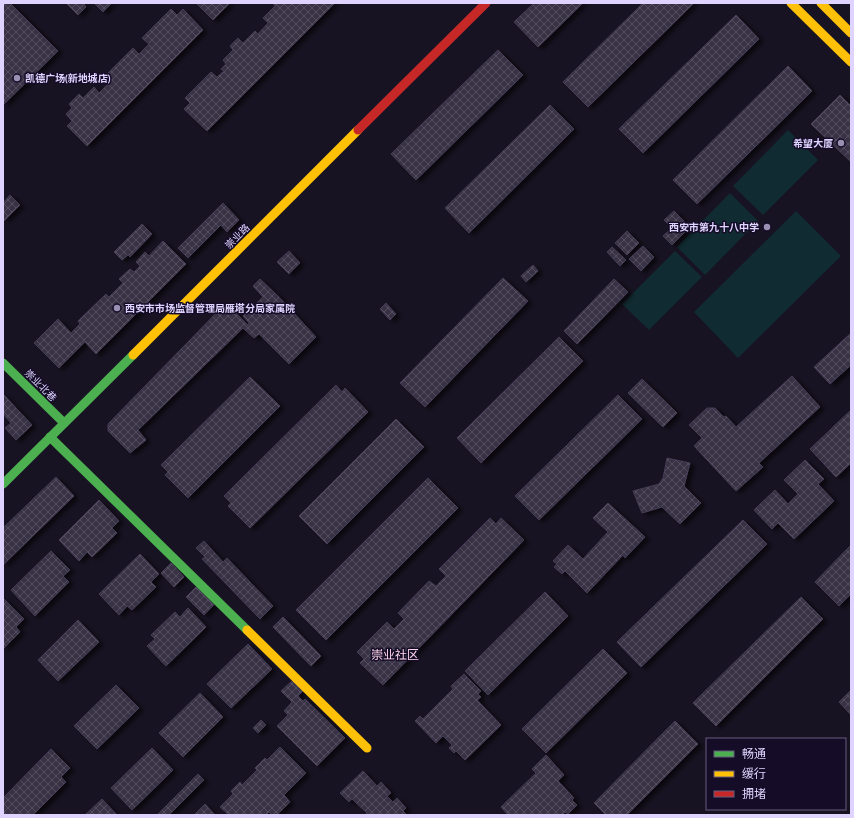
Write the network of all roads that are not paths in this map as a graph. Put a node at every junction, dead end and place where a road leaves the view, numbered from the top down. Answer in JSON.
{"nodes":[{"id":1,"x":486,"y":3,"type":"edge"},
{"id":2,"x":791,"y":3,"type":"edge"},
{"id":3,"x":822,"y":3,"type":"edge"},
{"id":4,"x":851,"y":33,"type":"edge"},
{"id":5,"x":851,"y":62,"type":"edge"},
{"id":6,"x":3,"y":363,"type":"edge"},
{"id":7,"x":64,"y":423,"type":"junction"},
{"id":8,"x":50,"y":437,"type":"junction"},
{"id":9,"x":3,"y":484,"type":"edge"},
{"id":10,"x":367,"y":748,"type":"dead end"}],
"edges":[{"from":1,"to":7,"type":"street","name":"崇业路"},
{"from":2,"to":5,"type":"street"},
{"from":3,"to":4,"type":"street"},
{"from":6,"to":7,"type":"street","name":"崇业北巷"},
{"from":7,"to":8,"type":"street","name":"崇业路"},
{"from":8,"to":9,"type":"street","name":"崇业路"},
{"from":8,"to":10,"type":"street"}]}
